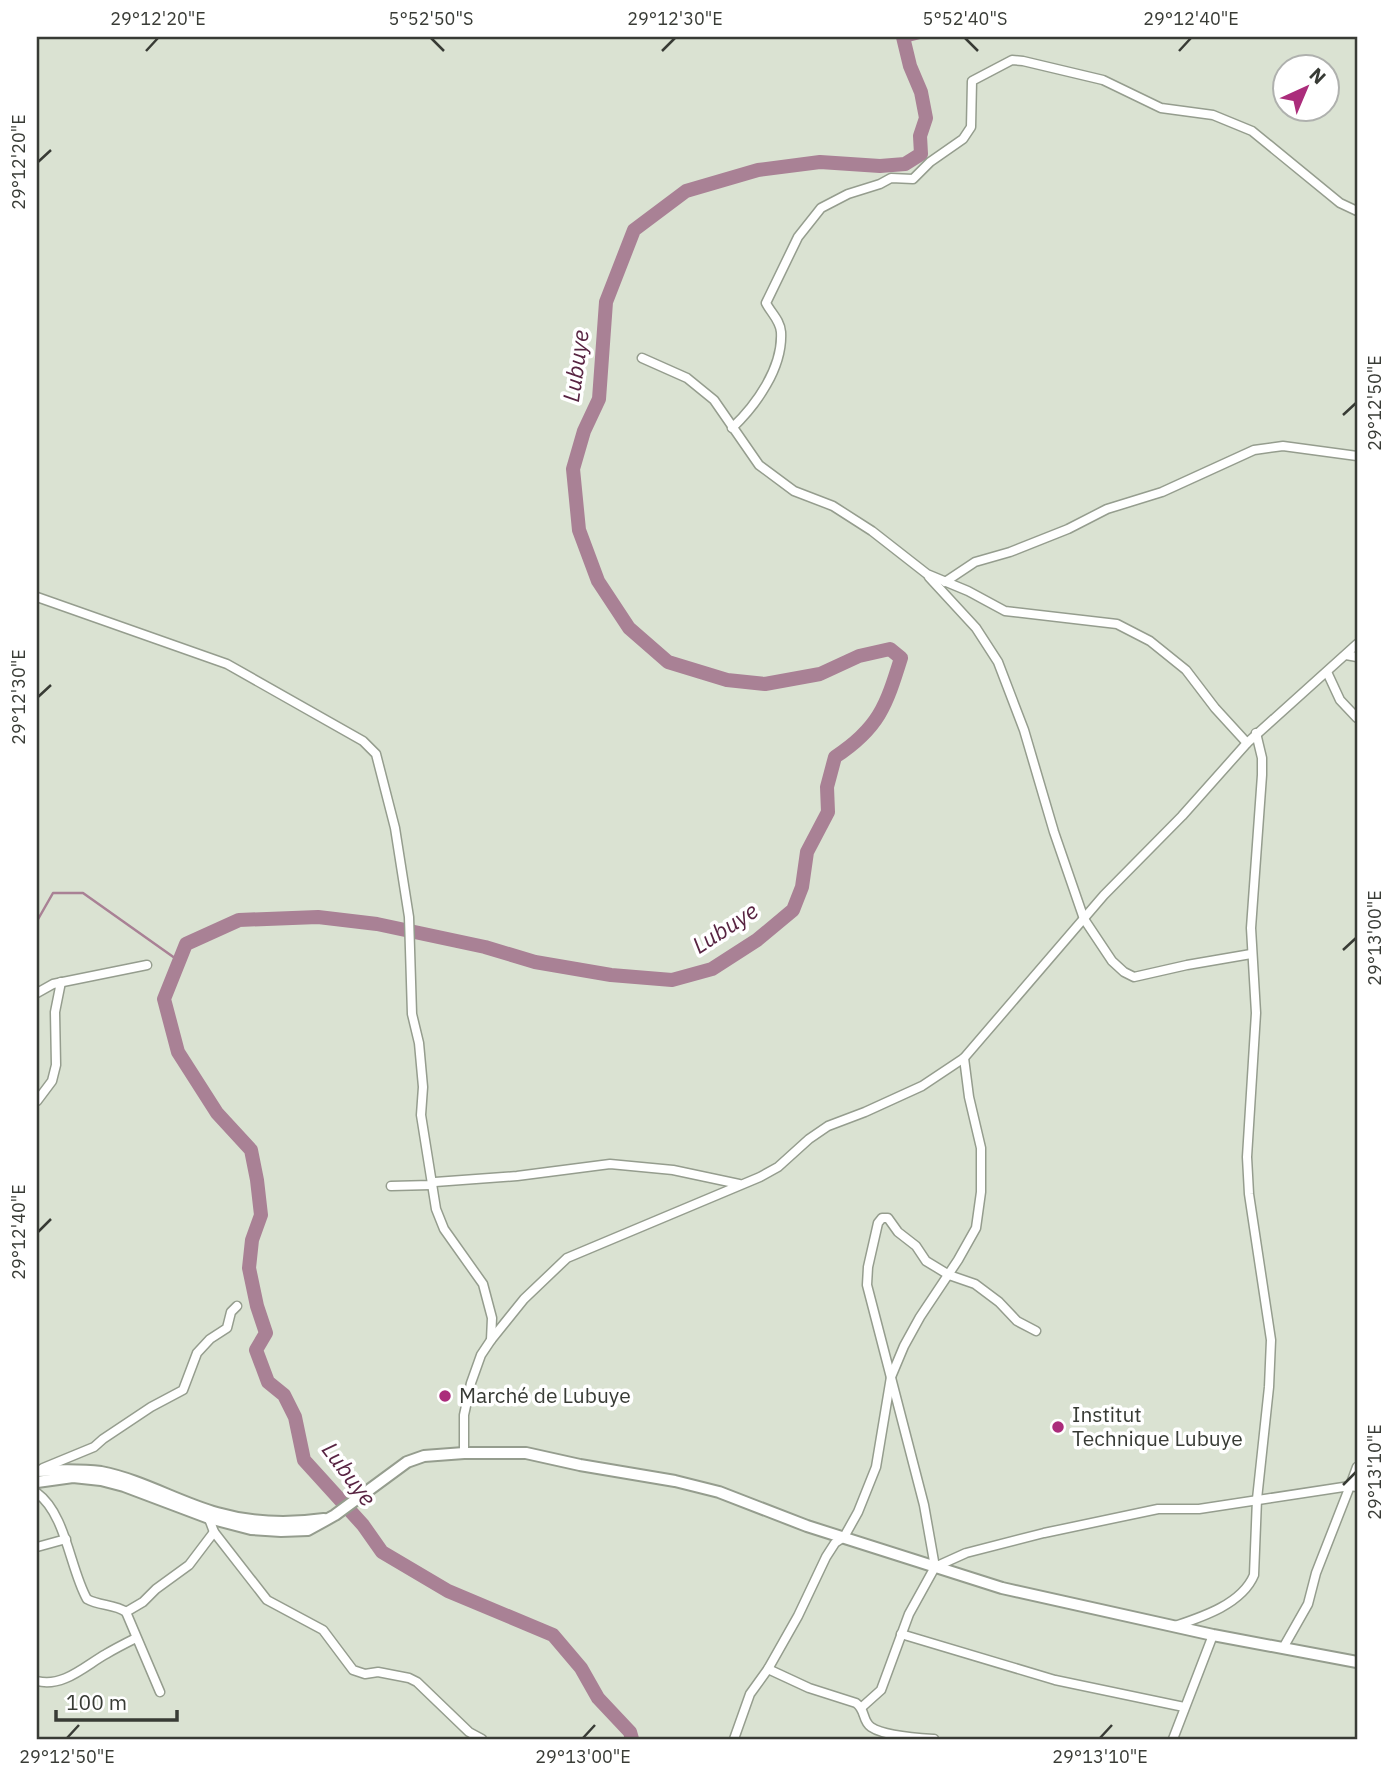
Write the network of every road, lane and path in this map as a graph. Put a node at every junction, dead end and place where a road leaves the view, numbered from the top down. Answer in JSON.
{"nodes":[{"id":1,"x":1357,"y":211,"type":"edge"},
{"id":2,"x":642,"y":358,"type":"dead end"},
{"id":3,"x":732,"y":428,"type":"junction"},
{"id":4,"x":1357,"y":456,"type":"edge"},
{"id":5,"x":927,"y":574,"type":"junction"},
{"id":6,"x":945,"y":582,"type":"junction"},
{"id":7,"x":37,"y":597,"type":"edge"},
{"id":8,"x":1357,"y":644,"type":"edge"},
{"id":9,"x":1346,"y":655,"type":"junction"},
{"id":10,"x":1357,"y":657,"type":"edge"},
{"id":11,"x":1327,"y":672,"type":"junction"},
{"id":12,"x":1357,"y":718,"type":"edge"},
{"id":13,"x":1256,"y":733,"type":"junction"},
{"id":14,"x":1247,"y":743,"type":"junction"},
{"id":15,"x":1084,"y":919,"type":"junction"},
{"id":16,"x":1251,"y":954,"type":"junction"},
{"id":17,"x":147,"y":965,"type":"dead end"},
{"id":18,"x":61,"y":982,"type":"junction"},
{"id":19,"x":37,"y":993,"type":"edge"},
{"id":20,"x":964,"y":1058,"type":"junction"},
{"id":21,"x":37,"y":1101,"type":"edge"},
{"id":22,"x":739,"y":1184,"type":"junction"},
{"id":23,"x":431,"y":1185,"type":"junction"},
{"id":24,"x":391,"y":1186,"type":"dead end"},
{"id":25,"x":949,"y":1275,"type":"junction"},
{"id":26,"x":237,"y":1306,"type":"dead end"},
{"id":27,"x":1037,"y":1331,"type":"dead end"},
{"id":28,"x":491,"y":1340,"type":"junction"},
{"id":29,"x":891,"y":1377,"type":"junction"},
{"id":30,"x":464,"y":1452,"type":"junction"},
{"id":31,"x":1357,"y":1467,"type":"edge"},
{"id":32,"x":37,"y":1471,"type":"edge"},
{"id":33,"x":37,"y":1482,"type":"edge"},
{"id":34,"x":1354,"y":1486,"type":"edge"},
{"id":35,"x":37,"y":1493,"type":"edge"},
{"id":36,"x":1257,"y":1499,"type":"junction"},
{"id":37,"x":47,"y":1503,"type":"junction"},
{"id":38,"x":37,"y":1510,"type":"edge"},
{"id":39,"x":207,"y":1514,"type":"junction"},
{"id":40,"x":214,"y":1532,"type":"junction"},
{"id":41,"x":844,"y":1537,"type":"junction"},
{"id":42,"x":66,"y":1539,"type":"junction"},
{"id":43,"x":37,"y":1547,"type":"edge"},
{"id":44,"x":935,"y":1567,"type":"junction"},
{"id":45,"x":126,"y":1612,"type":"junction"},
{"id":46,"x":1175,"y":1626,"type":"junction"},
{"id":47,"x":901,"y":1634,"type":"junction"},
{"id":48,"x":1213,"y":1635,"type":"junction"},
{"id":49,"x":136,"y":1638,"type":"junction"},
{"id":50,"x":1283,"y":1648,"type":"junction"},
{"id":51,"x":1357,"y":1662,"type":"edge"},
{"id":52,"x":768,"y":1669,"type":"junction"},
{"id":53,"x":37,"y":1681,"type":"edge"},
{"id":54,"x":160,"y":1692,"type":"dead end"},
{"id":55,"x":862,"y":1707,"type":"junction"},
{"id":56,"x":1184,"y":1707,"type":"junction"},
{"id":57,"x":884,"y":1735,"type":"edge"},
{"id":58,"x":482,"y":1739,"type":"edge"},
{"id":59,"x":734,"y":1739,"type":"edge"},
{"id":60,"x":934,"y":1739,"type":"edge"},
{"id":61,"x":1173,"y":1739,"type":"edge"}],
"edges":[{"from":1,"to":3,"type":"street"},
{"from":2,"to":3,"type":"street"},
{"from":3,"to":5,"type":"street"},
{"from":4,"to":6,"type":"street"},
{"from":5,"to":6,"type":"street"},
{"from":5,"to":15,"type":"street"},
{"from":6,"to":14,"type":"street"},
{"from":7,"to":23,"type":"street"},
{"from":8,"to":9,"type":"street"},
{"from":9,"to":10,"type":"street"},
{"from":9,"to":11,"type":"street"},
{"from":11,"to":12,"type":"street"},
{"from":11,"to":13,"type":"street"},
{"from":13,"to":14,"type":"street"},
{"from":13,"to":16,"type":"street"},
{"from":14,"to":15,"type":"street"},
{"from":15,"to":16,"type":"street"},
{"from":15,"to":20,"type":"street"},
{"from":16,"to":36,"type":"street"},
{"from":17,"to":18,"type":"street"},
{"from":18,"to":19,"type":"street"},
{"from":18,"to":21,"type":"street"},
{"from":20,"to":22,"type":"street"},
{"from":20,"to":25,"type":"street"},
{"from":22,"to":23,"type":"street"},
{"from":22,"to":28,"type":"street"},
{"from":23,"to":24,"type":"street"},
{"from":23,"to":28,"type":"street"},
{"from":25,"to":27,"type":"street"},
{"from":25,"to":29,"type":"street"},
{"from":25,"to":29,"type":"street"},
{"from":26,"to":32,"type":"street"},
{"from":28,"to":30,"type":"street"},
{"from":29,"to":41,"type":"street"},
{"from":29,"to":44,"type":"street"},
{"from":30,"to":39,"type":"street"},
{"from":30,"to":41,"type":"street"},
{"from":31,"to":34,"type":"street"},
{"from":32,"to":39,"type":"street"},
{"from":33,"to":39,"type":"street"},
{"from":34,"to":36,"type":"street"},
{"from":34,"to":50,"type":"street"},
{"from":35,"to":37,"type":"street"},
{"from":36,"to":44,"type":"street"},
{"from":36,"to":46,"type":"street"},
{"from":37,"to":38,"type":"street"},
{"from":37,"to":42,"type":"street"},
{"from":39,"to":40,"type":"street"},
{"from":40,"to":45,"type":"street"},
{"from":40,"to":58,"type":"street"},
{"from":41,"to":44,"type":"street"},
{"from":41,"to":52,"type":"street"},
{"from":42,"to":43,"type":"street"},
{"from":42,"to":45,"type":"street"},
{"from":44,"to":46,"type":"street"},
{"from":44,"to":47,"type":"street"},
{"from":45,"to":49,"type":"street"},
{"from":46,"to":48,"type":"street"},
{"from":47,"to":55,"type":"street"},
{"from":47,"to":56,"type":"street"},
{"from":48,"to":50,"type":"street"},
{"from":48,"to":56,"type":"street"},
{"from":49,"to":53,"type":"street"},
{"from":49,"to":54,"type":"street"},
{"from":50,"to":51,"type":"street"},
{"from":52,"to":55,"type":"street"},
{"from":52,"to":59,"type":"street"},
{"from":55,"to":57,"type":"street"},
{"from":56,"to":61,"type":"street"},
{"from":57,"to":60,"type":"street"}]}
